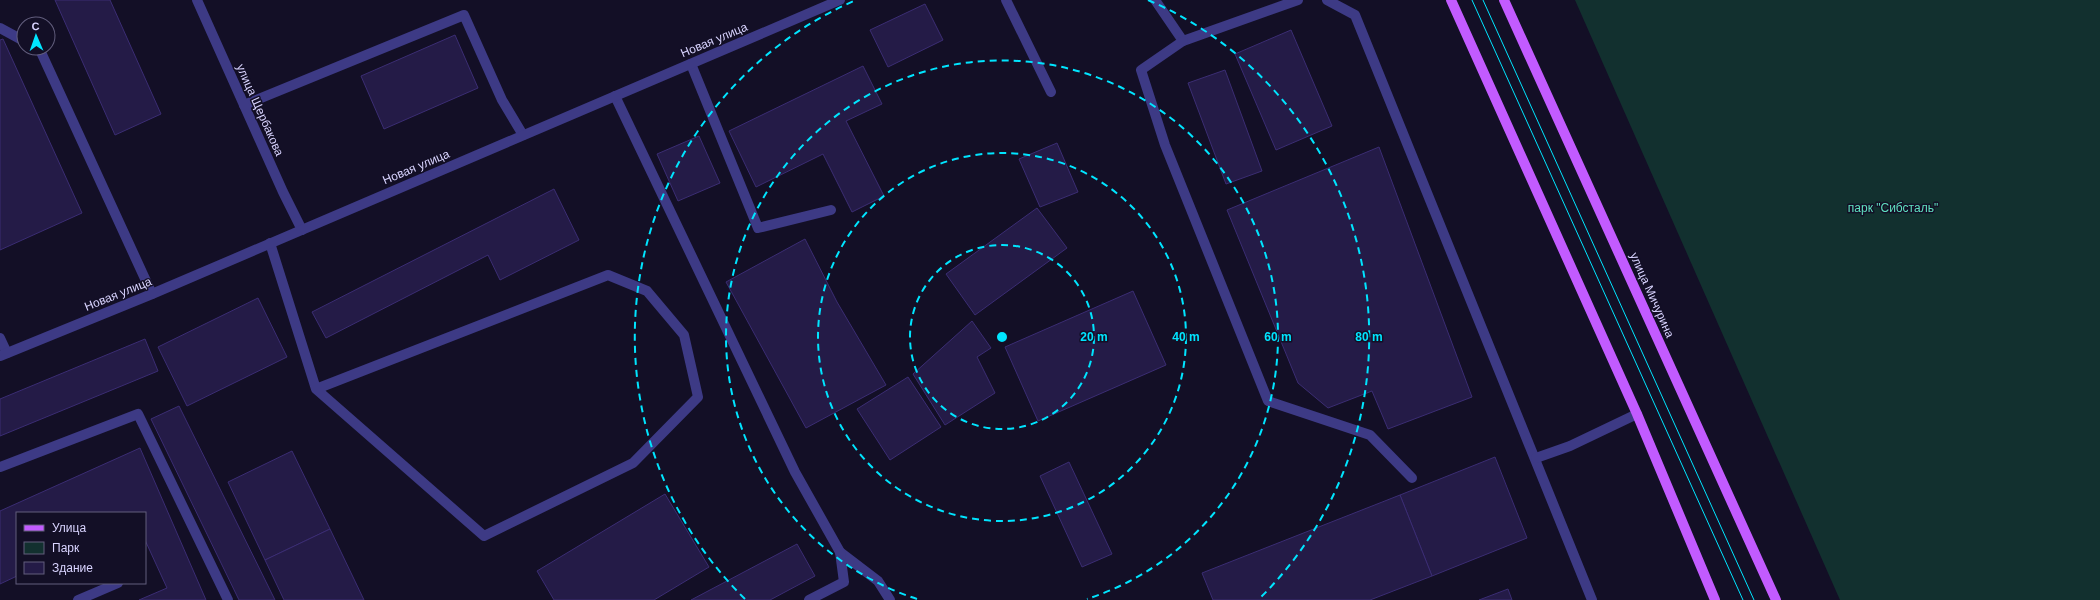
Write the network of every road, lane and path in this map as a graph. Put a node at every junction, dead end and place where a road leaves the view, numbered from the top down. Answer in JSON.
{"nodes":[{"id":1,"x":197,"y":0,"type":"edge"},
{"id":2,"x":840,"y":0,"type":"edge"},
{"id":3,"x":1006,"y":0,"type":"edge"},
{"id":4,"x":1155,"y":0,"type":"edge"},
{"id":5,"x":1298,"y":0,"type":"edge"},
{"id":6,"x":1326,"y":0,"type":"edge"},
{"id":7,"x":1451,"y":0,"type":"edge"},
{"id":8,"x":1504,"y":0,"type":"edge"},
{"id":9,"x":0,"y":28,"type":"edge"},
{"id":10,"x":16,"y":37,"type":"edge"},
{"id":11,"x":1183,"y":41,"type":"junction"},
{"id":12,"x":43,"y":56,"type":"edge"},
{"id":13,"x":690,"y":64,"type":"junction"},
{"id":14,"x":1050,"y":92,"type":"dead end"},
{"id":15,"x":615,"y":96,"type":"junction"},
{"id":16,"x":244,"y":105,"type":"junction"},
{"id":17,"x":523,"y":135,"type":"junction"},
{"id":18,"x":831,"y":210,"type":"dead end"},
{"id":19,"x":302,"y":230,"type":"junction"},
{"id":20,"x":270,"y":243,"type":"junction"},
{"id":21,"x":152,"y":294,"type":"junction"},
{"id":22,"x":0,"y":338,"type":"edge"},
{"id":23,"x":3,"y":355,"type":"edge"},
{"id":24,"x":316,"y":389,"type":"junction"},
{"id":25,"x":1637,"y":414,"type":"junction"},
{"id":26,"x":1536,"y":458,"type":"junction"},
{"id":27,"x":0,"y":467,"type":"edge"},
{"id":28,"x":1412,"y":478,"type":"dead end"},
{"id":29,"x":840,"y":552,"type":"junction"},
{"id":30,"x":116,"y":584,"type":"edge"},
{"id":31,"x":78,"y":600,"type":"edge"},
{"id":32,"x":228,"y":600,"type":"edge"},
{"id":33,"x":809,"y":600,"type":"edge"},
{"id":34,"x":890,"y":600,"type":"edge"},
{"id":35,"x":1592,"y":600,"type":"edge"},
{"id":36,"x":1715,"y":600,"type":"edge"},
{"id":37,"x":1776,"y":600,"type":"edge"}],
"edges":[{"from":1,"to":16,"type":"street","name":"улица Щербакова"},
{"from":2,"to":13,"type":"street","name":"Новая улица"},
{"from":3,"to":14,"type":"street"},
{"from":4,"to":11,"type":"street"},
{"from":5,"to":11,"type":"street"},
{"from":6,"to":26,"type":"street"},
{"from":7,"to":25,"type":"main road"},
{"from":8,"to":37,"type":"main road","name":"улица Мичурина"},
{"from":9,"to":10,"type":"street"},
{"from":11,"to":28,"type":"street"},
{"from":12,"to":21,"type":"street"},
{"from":13,"to":15,"type":"street","name":"Новая улица"},
{"from":13,"to":18,"type":"street"},
{"from":15,"to":17,"type":"street","name":"Новая улица"},
{"from":15,"to":29,"type":"street"},
{"from":16,"to":17,"type":"street"},
{"from":16,"to":19,"type":"street","name":"улица Щербакова"},
{"from":17,"to":19,"type":"street","name":"Новая улица"},
{"from":19,"to":20,"type":"street","name":"Новая улица"},
{"from":20,"to":21,"type":"street","name":"Новая улица"},
{"from":20,"to":24,"type":"street"},
{"from":21,"to":23,"type":"street","name":"Новая улица"},
{"from":22,"to":23,"type":"street"},
{"from":24,"to":24,"type":"street"},
{"from":25,"to":26,"type":"street"},
{"from":25,"to":36,"type":"main road"},
{"from":26,"to":35,"type":"street"},
{"from":27,"to":32,"type":"street"},
{"from":29,"to":33,"type":"street"},
{"from":29,"to":34,"type":"street"},
{"from":30,"to":31,"type":"street"}]}
